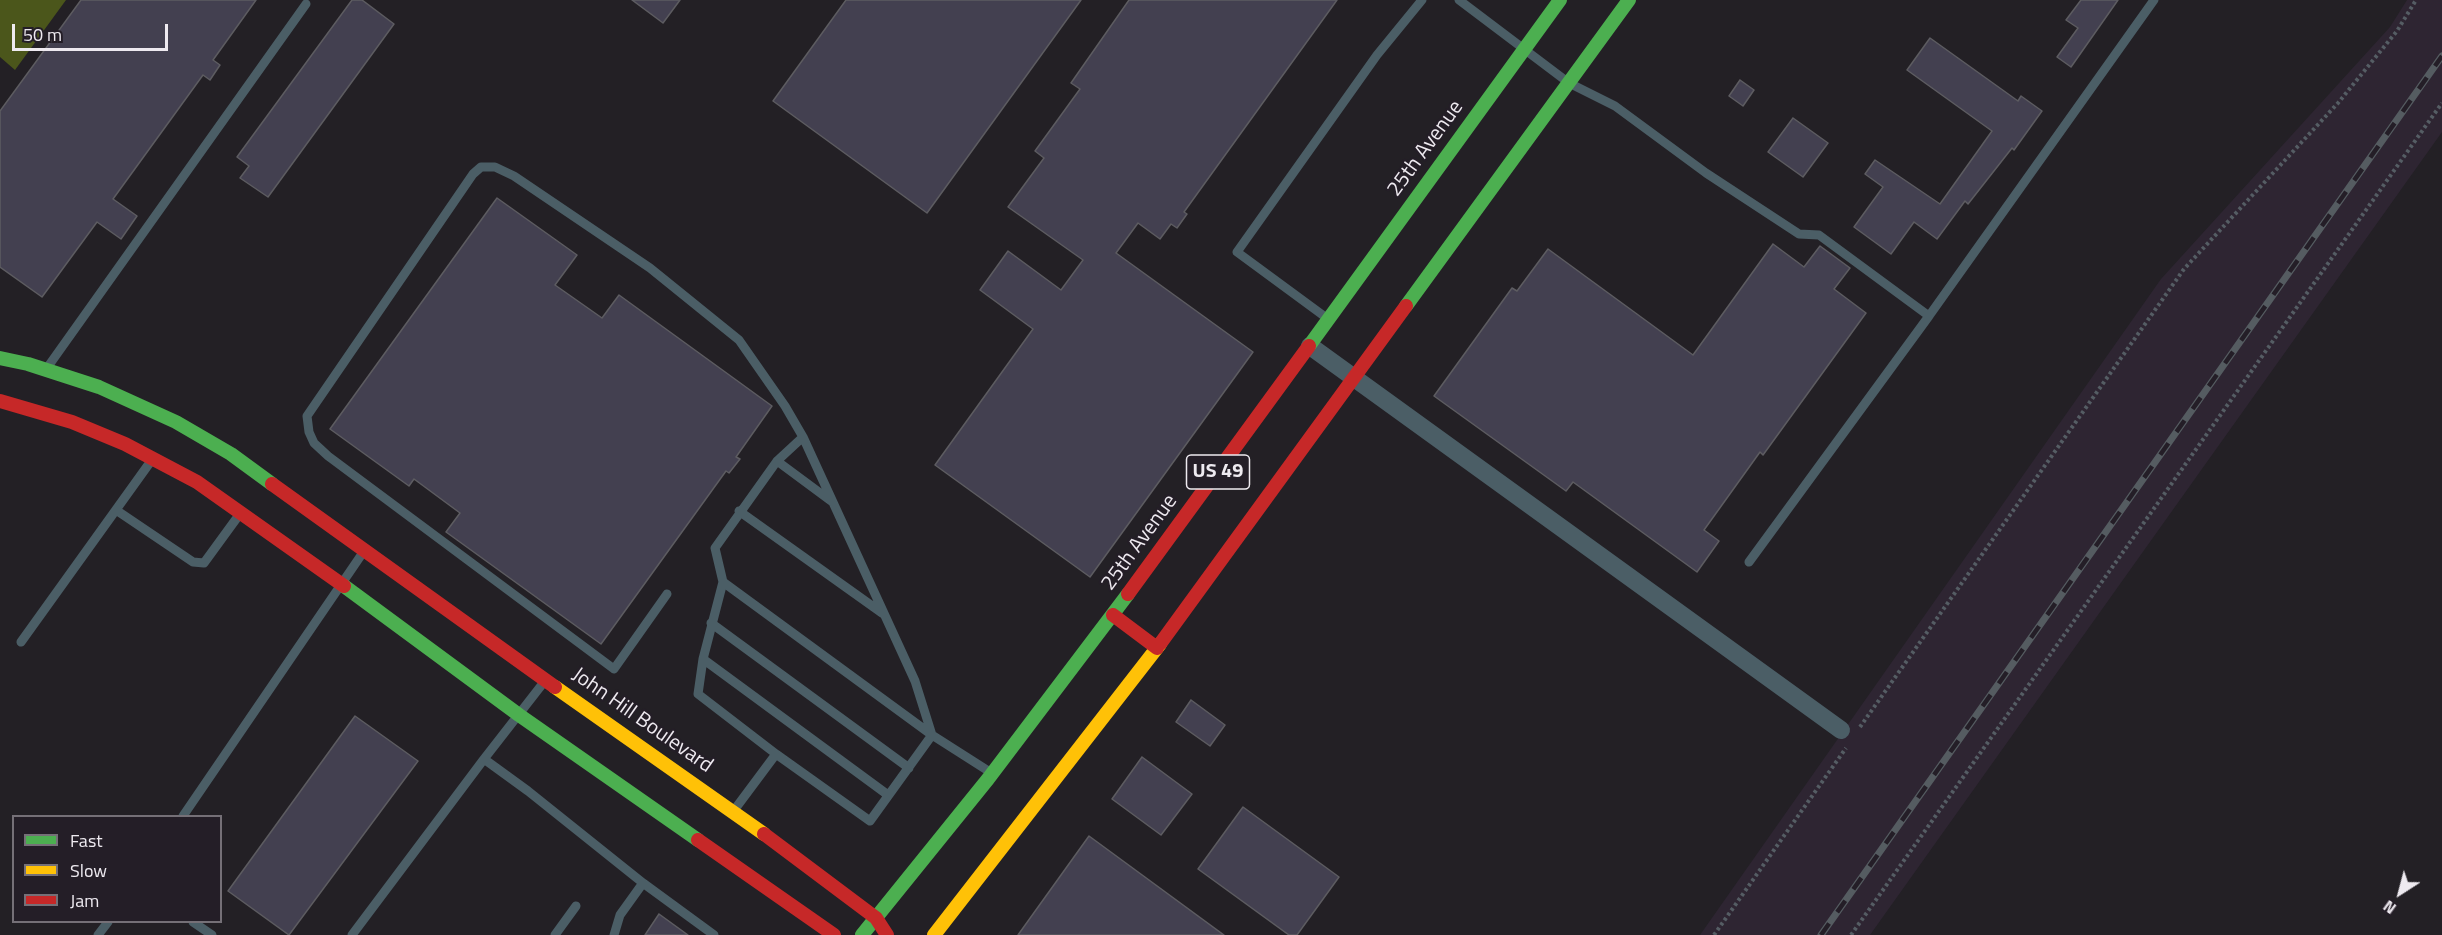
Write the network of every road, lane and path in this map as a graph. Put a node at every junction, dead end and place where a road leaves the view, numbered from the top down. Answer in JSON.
{"nodes":[{"id":1,"x":1422,"y":0,"type":"edge"},
{"id":2,"x":1459,"y":0,"type":"edge"},
{"id":3,"x":1560,"y":0,"type":"edge"},
{"id":4,"x":1629,"y":0,"type":"edge"},
{"id":5,"x":2154,"y":0,"type":"edge"},
{"id":6,"x":2416,"y":0,"type":"edge"},
{"id":7,"x":306,"y":4,"type":"dead end"},
{"id":8,"x":1525,"y":49,"type":"junction"},
{"id":9,"x":1569,"y":83,"type":"junction"},
{"id":10,"x":2442,"y":103,"type":"edge"},
{"id":11,"x":1929,"y":316,"type":"junction"},
{"id":12,"x":1329,"y":319,"type":"junction"},
{"id":13,"x":1310,"y":346,"type":"junction"},
{"id":14,"x":0,"y":358,"type":"edge"},
{"id":15,"x":46,"y":370,"type":"junction"},
{"id":16,"x":1355,"y":378,"type":"junction"},
{"id":17,"x":0,"y":401,"type":"edge"},
{"id":18,"x":803,"y":438,"type":"junction"},
{"id":19,"x":153,"y":459,"type":"junction"},
{"id":20,"x":777,"y":461,"type":"junction"},
{"id":21,"x":833,"y":503,"type":"junction"},
{"id":22,"x":116,"y":510,"type":"junction"},
{"id":23,"x":739,"y":511,"type":"junction"},
{"id":24,"x":240,"y":513,"type":"junction"},
{"id":25,"x":366,"y":549,"type":"junction"},
{"id":26,"x":1749,"y":562,"type":"dead end"},
{"id":27,"x":723,"y":582,"type":"junction"},
{"id":28,"x":341,"y":584,"type":"junction"},
{"id":29,"x":668,"y":594,"type":"dead end"},
{"id":30,"x":884,"y":614,"type":"junction"},
{"id":31,"x":1113,"y":615,"type":"junction"},
{"id":32,"x":711,"y":623,"type":"junction"},
{"id":33,"x":21,"y":642,"type":"dead end"},
{"id":34,"x":1157,"y":648,"type":"junction"},
{"id":35,"x":703,"y":659,"type":"junction"},
{"id":36,"x":545,"y":680,"type":"junction"},
{"id":37,"x":519,"y":715,"type":"junction"},
{"id":38,"x":1851,"y":733,"type":"junction"},
{"id":39,"x":932,"y":735,"type":"junction"},
{"id":40,"x":777,"y":754,"type":"junction"},
{"id":41,"x":484,"y":759,"type":"junction"},
{"id":42,"x":909,"y":768,"type":"junction"},
{"id":43,"x":992,"y":774,"type":"junction"},
{"id":44,"x":888,"y":795,"type":"junction"},
{"id":45,"x":733,"y":811,"type":"junction"},
{"id":46,"x":184,"y":815,"type":"edge"},
{"id":47,"x":643,"y":883,"type":"junction"},
{"id":48,"x":576,"y":906,"type":"dead end"},
{"id":49,"x":876,"y":918,"type":"junction"},
{"id":50,"x":196,"y":923,"type":"edge"},
{"id":51,"x":212,"y":935,"type":"edge"},
{"id":52,"x":352,"y":935,"type":"edge"},
{"id":53,"x":555,"y":935,"type":"edge"},
{"id":54,"x":614,"y":935,"type":"edge"},
{"id":55,"x":714,"y":935,"type":"edge"},
{"id":56,"x":834,"y":935,"type":"edge"},
{"id":57,"x":862,"y":935,"type":"edge"},
{"id":58,"x":887,"y":935,"type":"edge"},
{"id":59,"x":934,"y":935,"type":"edge"},
{"id":60,"x":1714,"y":935,"type":"edge"},
{"id":61,"x":1851,"y":935,"type":"edge"}],
"edges":[{"from":1,"to":12,"type":"lane"},
{"from":2,"to":8,"type":"lane"},
{"from":3,"to":8,"type":"main road","name":"25th Avenue","number":"US 49"},
{"from":4,"to":9,"type":"main road","number":"US 49"},
{"from":5,"to":11,"type":"lane"},
{"from":6,"to":38,"type":"path"},
{"from":7,"to":15,"type":"lane"},
{"from":8,"to":9,"type":"lane"},
{"from":8,"to":12,"type":"main road","name":"25th Avenue","number":"US 49"},
{"from":9,"to":11,"type":"lane"},
{"from":9,"to":16,"type":"main road","number":"US 49"},
{"from":10,"to":61,"type":"path"},
{"from":11,"to":26,"type":"lane"},
{"from":12,"to":13,"type":"main road","name":"25th Avenue","number":"US 49"},
{"from":13,"to":16,"type":"street"},
{"from":13,"to":31,"type":"main road","name":"25th Avenue","number":"US 49"},
{"from":14,"to":15,"type":"main road","name":"John Hill Boulevard"},
{"from":15,"to":25,"type":"main road","name":"John Hill Boulevard"},
{"from":16,"to":34,"type":"main road","number":"US 49"},
{"from":16,"to":38,"type":"street"},
{"from":17,"to":19,"type":"main road"},
{"from":18,"to":20,"type":"lane"},
{"from":18,"to":21,"type":"lane"},
{"from":18,"to":29,"type":"lane"},
{"from":19,"to":22,"type":"lane"},
{"from":19,"to":24,"type":"main road"},
{"from":20,"to":21,"type":"lane"},
{"from":20,"to":23,"type":"lane"},
{"from":21,"to":30,"type":"lane"},
{"from":22,"to":24,"type":"lane"},
{"from":22,"to":33,"type":"lane"},
{"from":23,"to":27,"type":"lane"},
{"from":23,"to":30,"type":"lane"},
{"from":24,"to":28,"type":"main road"},
{"from":25,"to":28,"type":"lane"},
{"from":25,"to":36,"type":"main road","name":"John Hill Boulevard"},
{"from":27,"to":32,"type":"lane"},
{"from":27,"to":39,"type":"lane"},
{"from":28,"to":37,"type":"main road"},
{"from":28,"to":46,"type":"lane"},
{"from":30,"to":39,"type":"lane"},
{"from":31,"to":34,"type":"main road"},
{"from":31,"to":43,"type":"main road","name":"25th Avenue","number":"US 49"},
{"from":32,"to":35,"type":"lane"},
{"from":32,"to":42,"type":"lane"},
{"from":34,"to":59,"type":"main road","number":"US 49"},
{"from":35,"to":40,"type":"lane"},
{"from":35,"to":44,"type":"lane"},
{"from":36,"to":37,"type":"lane"},
{"from":36,"to":45,"type":"main road","name":"John Hill Boulevard"},
{"from":37,"to":41,"type":"lane"},
{"from":37,"to":56,"type":"main road"},
{"from":38,"to":60,"type":"path"},
{"from":39,"to":42,"type":"lane"},
{"from":39,"to":43,"type":"lane"},
{"from":40,"to":44,"type":"lane"},
{"from":40,"to":45,"type":"lane"},
{"from":41,"to":47,"type":"lane"},
{"from":41,"to":52,"type":"lane"},
{"from":42,"to":44,"type":"lane"},
{"from":43,"to":49,"type":"main road","name":"25th Avenue","number":"US 49"},
{"from":45,"to":49,"type":"main road","name":"John Hill Boulevard"},
{"from":47,"to":54,"type":"lane"},
{"from":47,"to":55,"type":"lane"},
{"from":48,"to":53,"type":"lane"},
{"from":49,"to":57,"type":"main road","name":"25th Avenue","number":"US 49"},
{"from":49,"to":58,"type":"main road","name":"John Hill Boulevard"},
{"from":50,"to":51,"type":"lane"}]}
